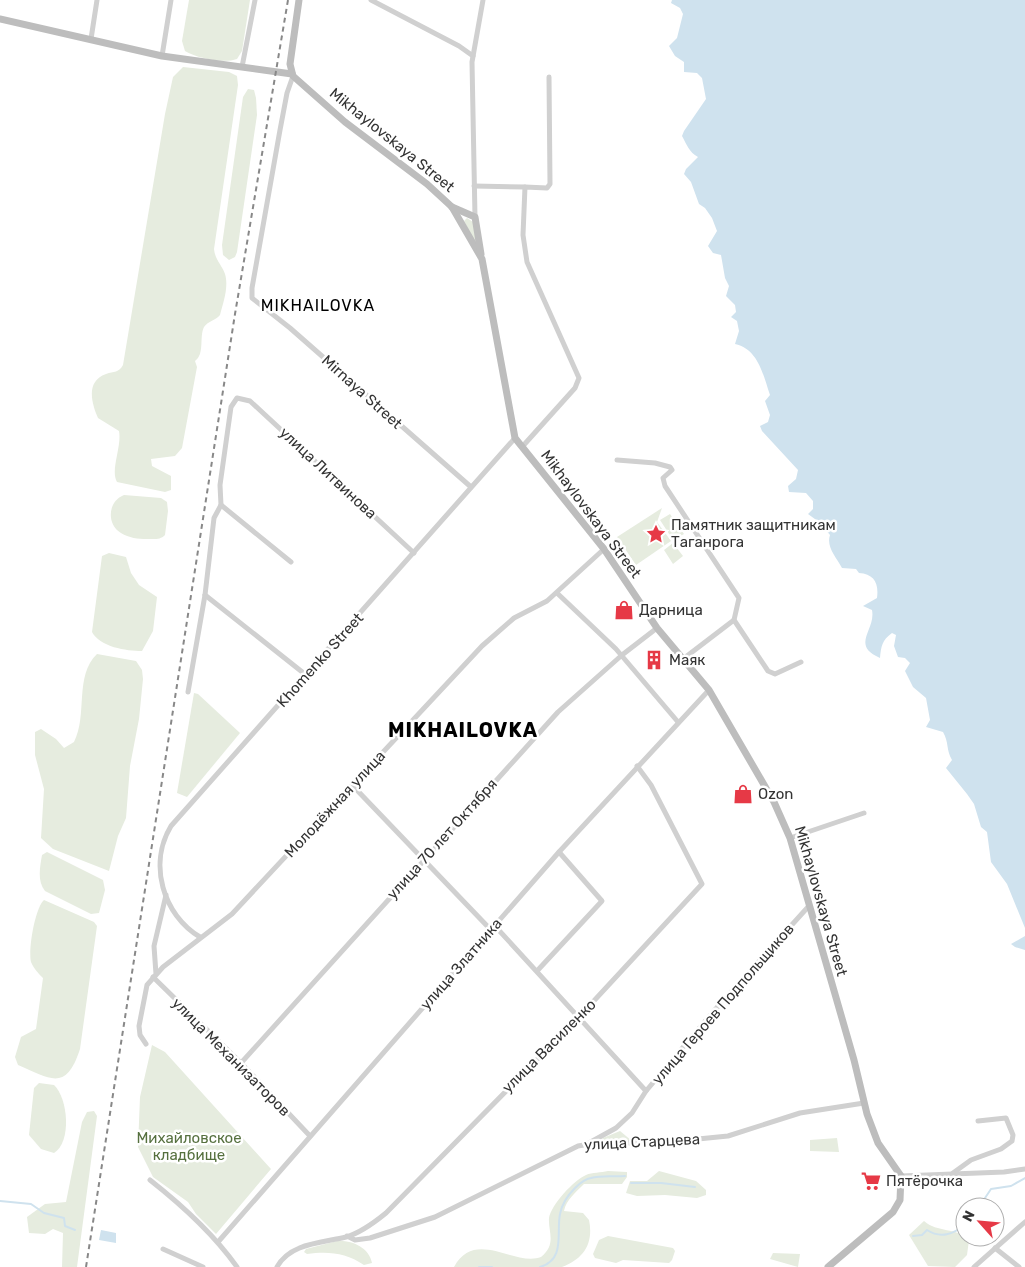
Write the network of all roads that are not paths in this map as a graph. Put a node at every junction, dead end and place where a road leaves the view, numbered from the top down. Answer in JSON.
{"nodes":[{"id":1,"x":97,"y":0,"type":"edge"},
{"id":2,"x":171,"y":0,"type":"edge"},
{"id":3,"x":255,"y":0,"type":"edge"},
{"id":4,"x":299,"y":0,"type":"edge"},
{"id":5,"x":371,"y":0,"type":"edge"},
{"id":6,"x":483,"y":0,"type":"edge"},
{"id":7,"x":0,"y":19,"type":"edge"},
{"id":8,"x":91,"y":39,"type":"junction"},
{"id":9,"x":162,"y":56,"type":"junction"},
{"id":10,"x":473,"y":56,"type":"junction"},
{"id":11,"x":242,"y":67,"type":"junction"},
{"id":12,"x":293,"y":75,"type":"junction"},
{"id":13,"x":549,"y":77,"type":"dead end"},
{"id":14,"x":474,"y":186,"type":"junction"},
{"id":15,"x":525,"y":187,"type":"junction"},
{"id":16,"x":452,"y":207,"type":"junction"},
{"id":17,"x":475,"y":216,"type":"junction"},
{"id":18,"x":482,"y":259,"type":"junction"},
{"id":19,"x":514,"y":438,"type":"junction"},
{"id":20,"x":522,"y":447,"type":"junction"},
{"id":21,"x":618,"y":460,"type":"dead end"},
{"id":22,"x":471,"y":487,"type":"junction"},
{"id":23,"x":221,"y":505,"type":"junction"},
{"id":24,"x":604,"y":549,"type":"junction"},
{"id":25,"x":414,"y":553,"type":"junction"},
{"id":26,"x":291,"y":562,"type":"dead end"},
{"id":27,"x":557,"y":593,"type":"junction"},
{"id":28,"x":204,"y":595,"type":"junction"},
{"id":29,"x":734,"y":620,"type":"junction"},
{"id":30,"x":657,"y":628,"type":"junction"},
{"id":31,"x":622,"y":655,"type":"junction"},
{"id":32,"x":683,"y":659,"type":"junction"},
{"id":33,"x":801,"y":662,"type":"dead end"},
{"id":34,"x":306,"y":675,"type":"junction"},
{"id":35,"x":709,"y":690,"type":"junction"},
{"id":36,"x":188,"y":692,"type":"dead end"},
{"id":37,"x":678,"y":722,"type":"junction"},
{"id":38,"x":637,"y":766,"type":"junction"},
{"id":39,"x":352,"y":786,"type":"junction"},
{"id":40,"x":864,"y":813,"type":"dead end"},
{"id":41,"x":790,"y":838,"type":"junction"},
{"id":42,"x":559,"y":852,"type":"junction"},
{"id":43,"x":424,"y":859,"type":"junction"},
{"id":44,"x":167,"y":895,"type":"junction"},
{"id":45,"x":808,"y":907,"type":"junction"},
{"id":46,"x":493,"y":928,"type":"junction"},
{"id":47,"x":200,"y":937,"type":"junction"},
{"id":48,"x":537,"y":971,"type":"junction"},
{"id":49,"x":154,"y":976,"type":"junction"},
{"id":50,"x":579,"y":1017,"type":"junction"},
{"id":51,"x":146,"y":1044,"type":"dead end"},
{"id":52,"x":240,"y":1063,"type":"junction"},
{"id":53,"x":646,"y":1091,"type":"junction"},
{"id":54,"x":864,"y":1103,"type":"junction"},
{"id":55,"x":978,"y":1120,"type":"dead end"},
{"id":56,"x":310,"y":1136,"type":"junction"},
{"id":57,"x":587,"y":1144,"type":"junction"},
{"id":58,"x":1025,"y":1169,"type":"edge"},
{"id":59,"x":952,"y":1173,"type":"junction"},
{"id":60,"x":901,"y":1176,"type":"junction"},
{"id":61,"x":150,"y":1180,"type":"dead end"},
{"id":62,"x":1025,"y":1222,"type":"edge"},
{"id":63,"x":347,"y":1236,"type":"junction"},
{"id":64,"x":218,"y":1242,"type":"junction"},
{"id":65,"x":995,"y":1248,"type":"junction"},
{"id":66,"x":163,"y":1249,"type":"dead end"},
{"id":67,"x":203,"y":1267,"type":"edge"},
{"id":68,"x":237,"y":1267,"type":"edge"},
{"id":69,"x":276,"y":1267,"type":"edge"},
{"id":70,"x":828,"y":1267,"type":"edge"},
{"id":71,"x":974,"y":1267,"type":"edge"},
{"id":72,"x":1019,"y":1267,"type":"edge"}],
"edges":[{"from":1,"to":8,"type":"street"},
{"from":2,"to":9,"type":"street"},
{"from":3,"to":11,"type":"street"},
{"from":4,"to":12,"type":"street"},
{"from":5,"to":10,"type":"street"},
{"from":6,"to":10,"type":"street","name":"Mikhaylovskaya Street"},
{"from":7,"to":8,"type":"street"},
{"from":8,"to":9,"type":"street"},
{"from":9,"to":11,"type":"street"},
{"from":10,"to":14,"type":"street","name":"Mikhaylovskaya Street"},
{"from":11,"to":12,"type":"street"},
{"from":12,"to":16,"type":"street","name":"Mikhaylovskaya Street"},
{"from":12,"to":22,"type":"street","name":"Mirnaya Street"},
{"from":13,"to":15,"type":"street"},
{"from":14,"to":15,"type":"street"},
{"from":14,"to":17,"type":"street","name":"Mikhaylovskaya Street"},
{"from":15,"to":20,"type":"street"},
{"from":16,"to":17,"type":"street"},
{"from":16,"to":18,"type":"street","name":"Mikhaylovskaya Street"},
{"from":17,"to":18,"type":"street","name":"Mikhaylovskaya Street"},
{"from":18,"to":19,"type":"street","name":"Mikhaylovskaya Street"},
{"from":19,"to":20,"type":"street","name":"Mikhaylovskaya Street"},
{"from":19,"to":22,"type":"street","name":"Khomenko Street"},
{"from":20,"to":24,"type":"street","name":"Mikhaylovskaya Street"},
{"from":21,"to":29,"type":"street"},
{"from":22,"to":25,"type":"street","name":"Khomenko Street"},
{"from":23,"to":25,"type":"street","name":"улица Литвинова"},
{"from":23,"to":26,"type":"street"},
{"from":23,"to":28,"type":"street"},
{"from":24,"to":27,"type":"street","name":"Молодёжная улица"},
{"from":24,"to":30,"type":"street","name":"Mikhaylovskaya Street"},
{"from":25,"to":34,"type":"street","name":"Khomenko Street"},
{"from":27,"to":31,"type":"street"},
{"from":27,"to":39,"type":"street","name":"Молодёжная улица"},
{"from":28,"to":34,"type":"street"},
{"from":28,"to":36,"type":"street"},
{"from":29,"to":32,"type":"street"},
{"from":29,"to":33,"type":"street"},
{"from":30,"to":31,"type":"street","name":"улица 70 лет Октября"},
{"from":30,"to":32,"type":"street","name":"Mikhaylovskaya Street"},
{"from":31,"to":37,"type":"street"},
{"from":31,"to":43,"type":"street","name":"улица 70 лет Октября"},
{"from":32,"to":35,"type":"street","name":"Mikhaylovskaya Street"},
{"from":34,"to":44,"type":"street","name":"Khomenko Street"},
{"from":35,"to":37,"type":"street","name":"улица Златника"},
{"from":35,"to":41,"type":"street","name":"Mikhaylovskaya Street"},
{"from":37,"to":38,"type":"street","name":"улица Златника"},
{"from":38,"to":42,"type":"street","name":"улица Златника"},
{"from":38,"to":50,"type":"street","name":"улица Василенко"},
{"from":39,"to":43,"type":"street","name":"улица Героев Подпольщиков"},
{"from":39,"to":47,"type":"street","name":"Молодёжная улица"},
{"from":40,"to":41,"type":"street"},
{"from":41,"to":45,"type":"street","name":"Mikhaylovskaya Street"},
{"from":42,"to":46,"type":"street","name":"улица Златника"},
{"from":42,"to":48,"type":"street"},
{"from":43,"to":46,"type":"street","name":"улица Героев Подпольщиков"},
{"from":43,"to":52,"type":"street","name":"улица 70 лет Октября"},
{"from":44,"to":47,"type":"street","name":"Khomenko Street"},
{"from":44,"to":49,"type":"street"},
{"from":45,"to":53,"type":"street","name":"улица Героев Подпольщиков"},
{"from":45,"to":54,"type":"street","name":"Mikhaylovskaya Street"},
{"from":46,"to":48,"type":"street","name":"улица Героев Подпольщиков"},
{"from":46,"to":56,"type":"street","name":"улица Златника"},
{"from":47,"to":49,"type":"street","name":"Молодёжная улица"},
{"from":48,"to":50,"type":"street","name":"улица Героев Подпольщиков"},
{"from":49,"to":51,"type":"street"},
{"from":49,"to":52,"type":"street","name":"улица Механизаторов"},
{"from":50,"to":53,"type":"street","name":"улица Героев Подпольщиков"},
{"from":50,"to":63,"type":"street","name":"улица Василенко"},
{"from":52,"to":56,"type":"street","name":"улица Механизаторов"},
{"from":53,"to":57,"type":"street"},
{"from":54,"to":57,"type":"street","name":"улица Старцева"},
{"from":54,"to":60,"type":"street","name":"Mikhaylovskaya Street"},
{"from":55,"to":59,"type":"street"},
{"from":56,"to":64,"type":"street","name":"улица Златника"},
{"from":57,"to":63,"type":"street","name":"улица Старцева"},
{"from":58,"to":59,"type":"street"},
{"from":59,"to":60,"type":"street"},
{"from":60,"to":70,"type":"street"},
{"from":61,"to":64,"type":"street"},
{"from":62,"to":65,"type":"street"},
{"from":63,"to":69,"type":"street","name":"улица Василенко"},
{"from":64,"to":68,"type":"street"},
{"from":65,"to":71,"type":"street"},
{"from":65,"to":72,"type":"street"},
{"from":66,"to":67,"type":"street"}]}
